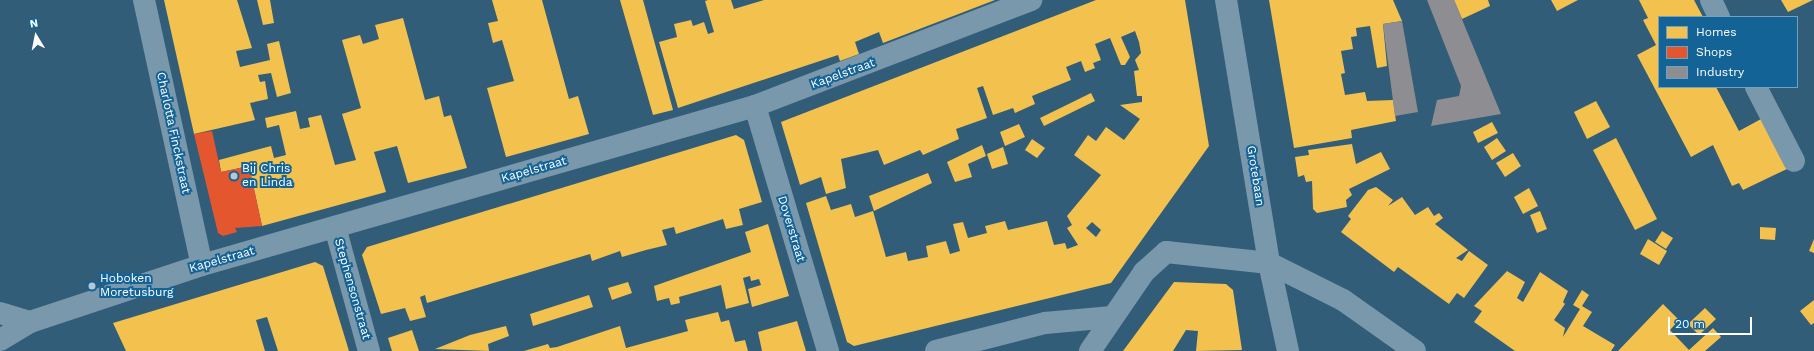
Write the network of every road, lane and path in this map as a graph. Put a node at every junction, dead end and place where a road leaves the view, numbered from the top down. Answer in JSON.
{"nodes":[{"id":1,"x":144,"y":0,"type":"edge"},
{"id":2,"x":1031,"y":0,"type":"edge"},
{"id":3,"x":1226,"y":0,"type":"edge"},
{"id":4,"x":1710,"y":0,"type":"edge"},
{"id":5,"x":1718,"y":16,"type":"edge"},
{"id":6,"x":1757,"y":88,"type":"edge"},
{"id":7,"x":755,"y":106,"type":"junction"},
{"id":8,"x":1794,"y":161,"type":"dead end"},
{"id":9,"x":335,"y":227,"type":"junction"},
{"id":10,"x":1269,"y":263,"type":"junction"},
{"id":11,"x":202,"y":266,"type":"junction"},
{"id":12,"x":0,"y":313,"type":"edge"},
{"id":13,"x":1112,"y":317,"type":"junction"},
{"id":14,"x":30,"y":322,"type":"junction"},
{"id":15,"x":0,"y":340,"type":"edge"},
{"id":16,"x":369,"y":351,"type":"edge"},
{"id":17,"x":828,"y":351,"type":"edge"},
{"id":18,"x":936,"y":351,"type":"edge"},
{"id":19,"x":1090,"y":351,"type":"edge"},
{"id":20,"x":1288,"y":351,"type":"edge"},
{"id":21,"x":1415,"y":351,"type":"edge"}],
"edges":[{"from":1,"to":11,"type":"street","name":"Charlotta Finckstraat"},
{"from":2,"to":7,"type":"street","name":"Kapelstraat"},
{"from":3,"to":10,"type":"street","name":"Grotebaan"},
{"from":4,"to":5,"type":"street"},
{"from":6,"to":8,"type":"street"},
{"from":7,"to":9,"type":"street","name":"Kapelstraat"},
{"from":7,"to":17,"type":"street","name":"Doverstraat"},
{"from":9,"to":11,"type":"street","name":"Kapelstraat"},
{"from":9,"to":16,"type":"street","name":"Stephensonstraat"},
{"from":10,"to":13,"type":"street"},
{"from":10,"to":20,"type":"street","name":"Grotebaan"},
{"from":10,"to":21,"type":"street"},
{"from":11,"to":14,"type":"street","name":"Kapelstraat"},
{"from":12,"to":14,"type":"street"},
{"from":13,"to":18,"type":"street"},
{"from":13,"to":19,"type":"street"},
{"from":14,"to":15,"type":"street","name":"Kapelstraat"}]}
